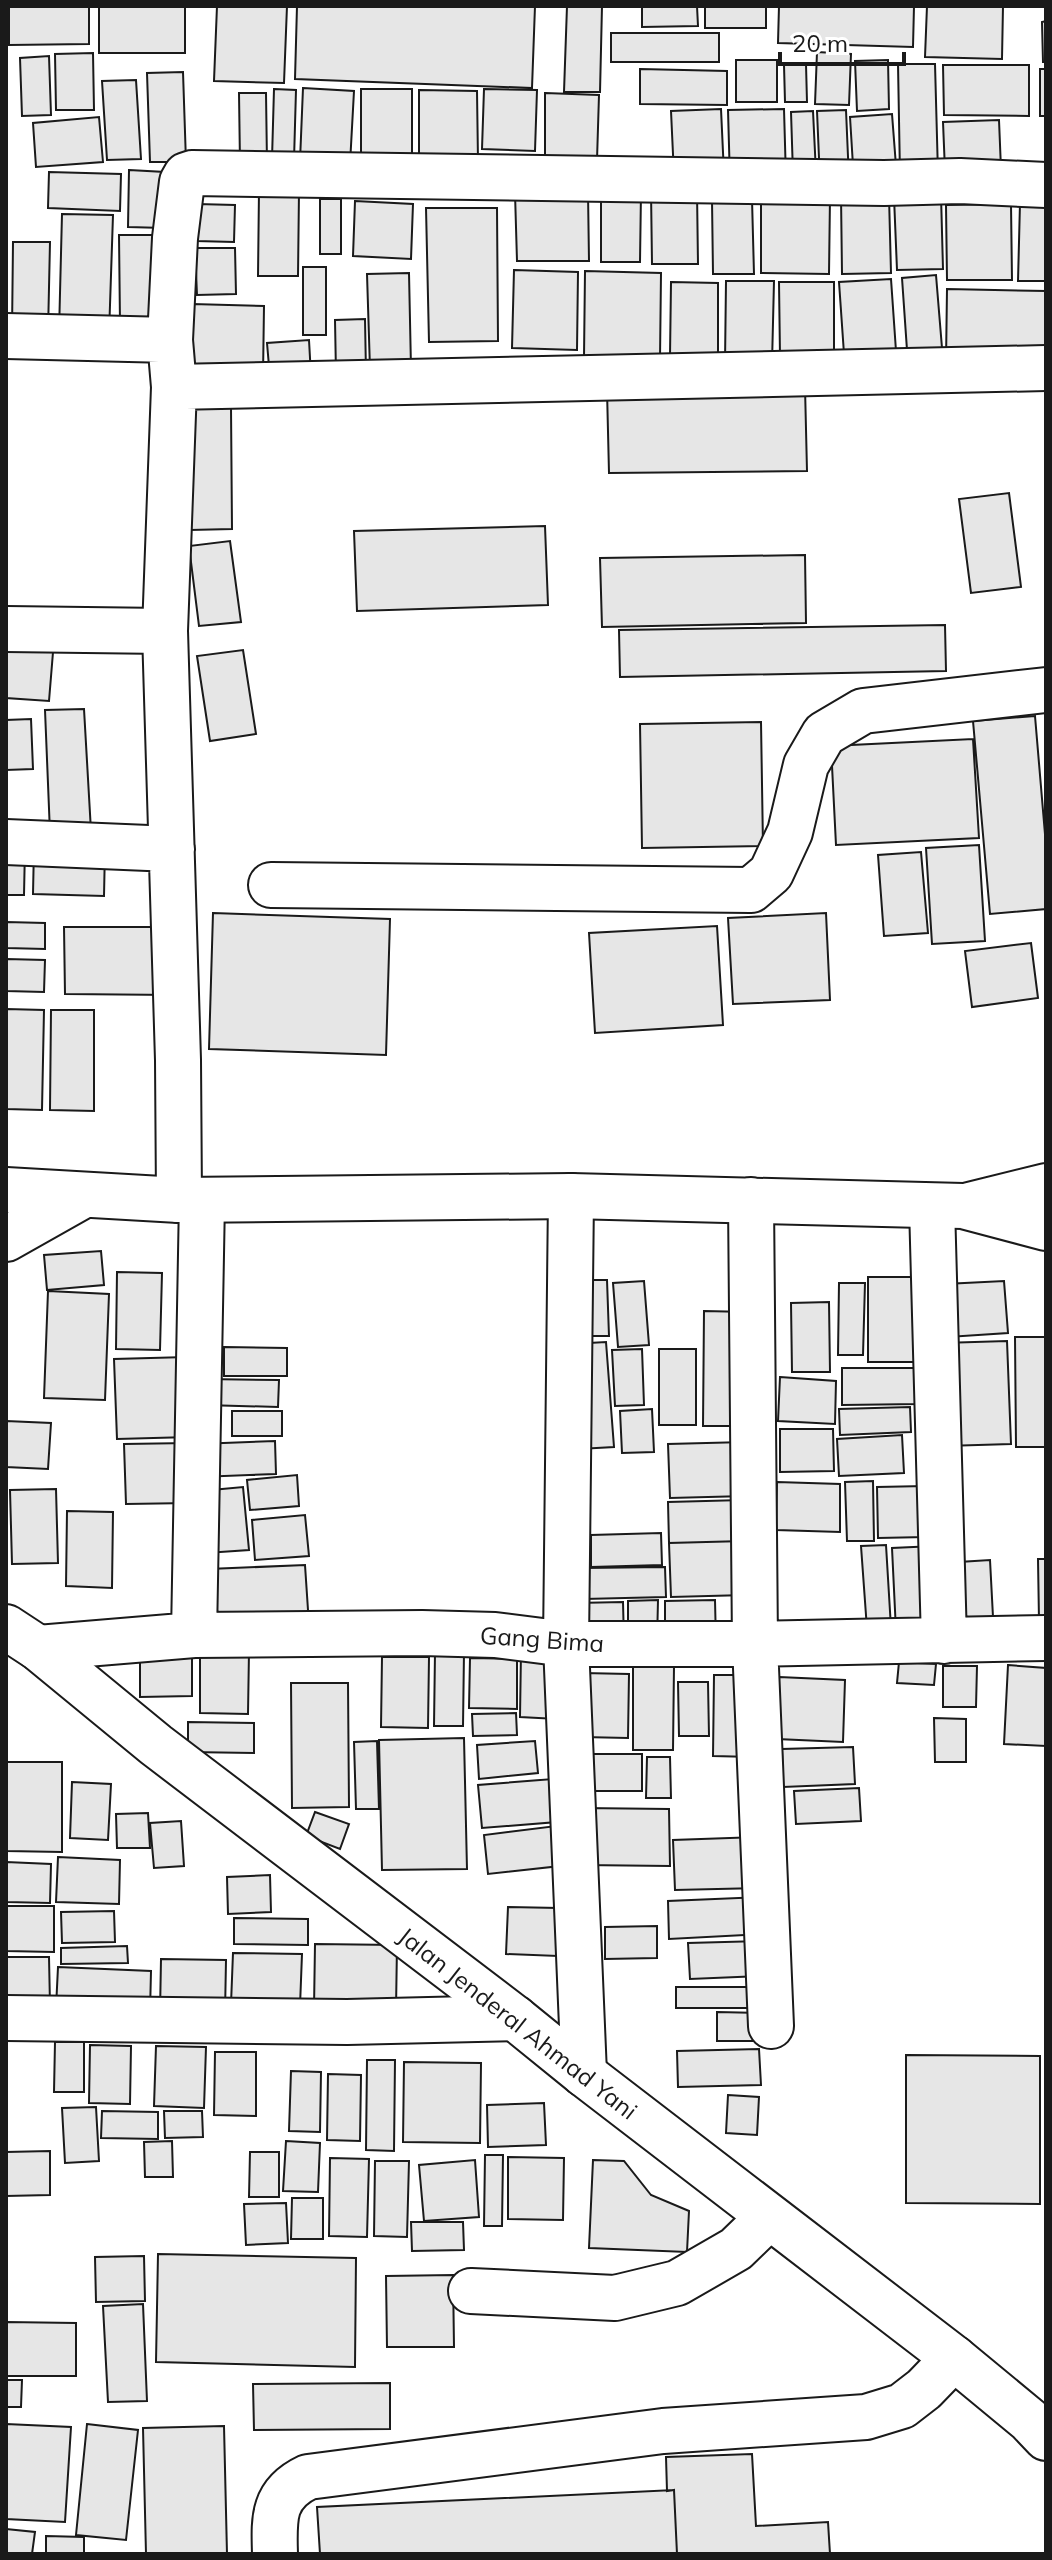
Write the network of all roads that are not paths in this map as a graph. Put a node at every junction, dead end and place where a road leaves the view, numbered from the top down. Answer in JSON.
{"nodes":[{"id":1,"x":1046,"y":185,"type":"edge"},
{"id":2,"x":6,"y":336,"type":"edge"},
{"id":3,"x":170,"y":340,"type":"junction"},
{"id":4,"x":1046,"y":368,"type":"edge"},
{"id":5,"x":174,"y":387,"type":"junction"},
{"id":6,"x":6,"y":629,"type":"edge"},
{"id":7,"x":165,"y":631,"type":"junction"},
{"id":8,"x":1046,"y":690,"type":"edge"},
{"id":9,"x":6,"y":842,"type":"edge"},
{"id":10,"x":172,"y":849,"type":"junction"},
{"id":11,"x":271,"y":885,"type":"dead end"},
{"id":12,"x":1046,"y":1186,"type":"edge"},
{"id":13,"x":6,"y":1190,"type":"edge"},
{"id":14,"x":84,"y":1195,"type":"junction"},
{"id":15,"x":571,"y":1196,"type":"junction"},
{"id":16,"x":191,"y":1200,"type":"junction"},
{"id":17,"x":751,"y":1200,"type":"junction"},
{"id":18,"x":947,"y":1206,"type":"junction"},
{"id":19,"x":1046,"y":1228,"type":"edge"},
{"id":20,"x":6,"y":1239,"type":"edge"},
{"id":21,"x":194,"y":1635,"type":"junction"},
{"id":22,"x":22,"y":1638,"type":"edge"},
{"id":23,"x":1046,"y":1638,"type":"edge"},
{"id":24,"x":944,"y":1641,"type":"junction"},
{"id":25,"x":566,"y":1644,"type":"junction"},
{"id":26,"x":755,"y":1644,"type":"junction"},
{"id":27,"x":6,"y":2018,"type":"edge"},
{"id":28,"x":515,"y":2018,"type":"junction"},
{"id":29,"x":771,"y":2026,"type":"dead end"},
{"id":30,"x":584,"y":2074,"type":"junction"},
{"id":31,"x":769,"y":2217,"type":"junction"},
{"id":32,"x":471,"y":2291,"type":"dead end"},
{"id":33,"x":954,"y":2358,"type":"junction"},
{"id":34,"x":1040,"y":2427,"type":"edge"},
{"id":35,"x":275,"y":2554,"type":"edge"}],
"edges":[{"from":1,"to":3,"type":"main road"},
{"from":2,"to":3,"type":"main road"},
{"from":3,"to":5,"type":"main road"},
{"from":4,"to":5,"type":"main road"},
{"from":5,"to":7,"type":"main road"},
{"from":6,"to":7,"type":"main road"},
{"from":7,"to":10,"type":"main road"},
{"from":8,"to":11,"type":"main road"},
{"from":9,"to":10,"type":"main road"},
{"from":10,"to":16,"type":"main road"},
{"from":12,"to":18,"type":"main road"},
{"from":13,"to":14,"type":"main road"},
{"from":14,"to":16,"type":"main road"},
{"from":14,"to":20,"type":"main road"},
{"from":15,"to":16,"type":"main road"},
{"from":15,"to":17,"type":"main road"},
{"from":15,"to":25,"type":"main road"},
{"from":16,"to":21,"type":"main road"},
{"from":17,"to":18,"type":"main road"},
{"from":17,"to":26,"type":"main road"},
{"from":18,"to":19,"type":"main road"},
{"from":18,"to":24,"type":"main road"},
{"from":21,"to":22,"type":"main road","name":"Gang Bima"},
{"from":21,"to":25,"type":"main road","name":"Gang Bima"},
{"from":22,"to":28,"type":"main road","name":"Jalan Jenderal Ahmad Yani"},
{"from":23,"to":24,"type":"main road","name":"Gang Bima"},
{"from":24,"to":26,"type":"main road","name":"Gang Bima"},
{"from":25,"to":26,"type":"main road","name":"Gang Bima"},
{"from":25,"to":30,"type":"main road"},
{"from":26,"to":29,"type":"main road"},
{"from":27,"to":28,"type":"main road"},
{"from":28,"to":30,"type":"main road","name":"Jalan Jenderal Ahmad Yani"},
{"from":30,"to":31,"type":"main road","name":"Jalan Jenderal Ahmad Yani"},
{"from":31,"to":32,"type":"main road"},
{"from":31,"to":33,"type":"main road","name":"Jalan Jenderal Ahmad Yani"},
{"from":33,"to":34,"type":"main road","name":"Jalan Jenderal Ahmad Yani"},
{"from":33,"to":35,"type":"main road"}]}
